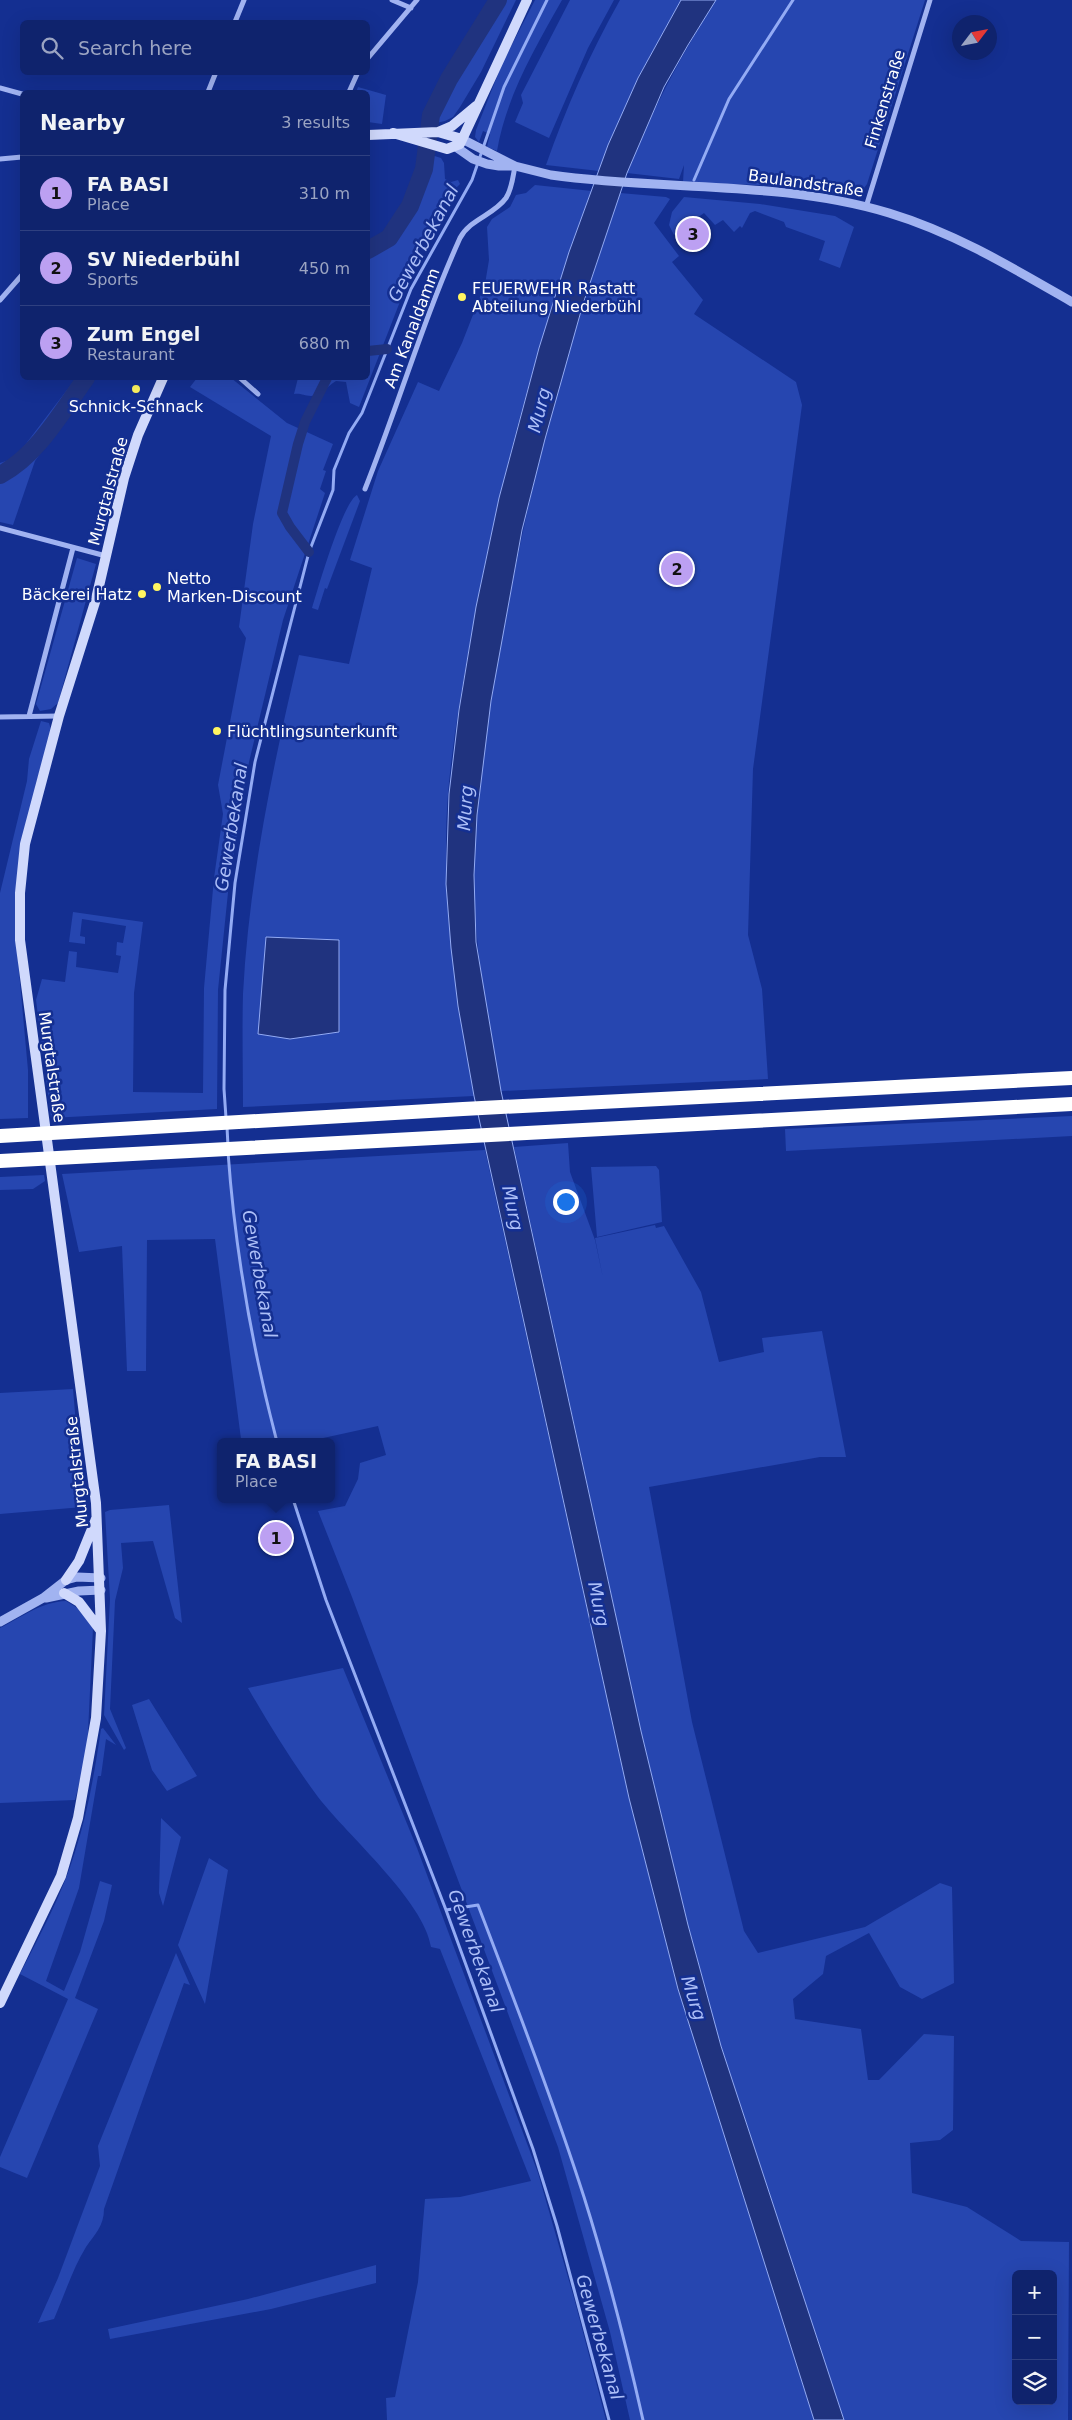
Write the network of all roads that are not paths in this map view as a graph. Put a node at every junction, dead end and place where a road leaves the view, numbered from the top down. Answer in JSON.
{"nodes":[{"id":1,"x":244,"y":0,"type":"edge"},
{"id":2,"x":392,"y":0,"type":"edge"},
{"id":3,"x":418,"y":0,"type":"edge"},
{"id":4,"x":527,"y":0,"type":"edge"},
{"id":5,"x":930,"y":0,"type":"edge"},
{"id":6,"x":411,"y":8,"type":"junction"},
{"id":7,"x":236,"y":20,"type":"edge"},
{"id":8,"x":370,"y":56,"type":"edge"},
{"id":9,"x":215,"y":75,"type":"edge"},
{"id":10,"x":357,"y":75,"type":"edge"},
{"id":11,"x":0,"y":88,"type":"edge"},
{"id":12,"x":209,"y":90,"type":"edge"},
{"id":13,"x":350,"y":90,"type":"edge"},
{"id":14,"x":20,"y":93,"type":"edge"},
{"id":15,"x":478,"y":104,"type":"junction"},
{"id":16,"x":438,"y":132,"type":"junction"},
{"id":17,"x":393,"y":133,"type":"junction"},
{"id":18,"x":370,"y":135,"type":"edge"},
{"id":19,"x":459,"y":143,"type":"junction"},
{"id":20,"x":20,"y":157,"type":"edge"},
{"id":21,"x":0,"y":159,"type":"edge"},
{"id":22,"x":515,"y":166,"type":"junction"},
{"id":23,"x":866,"y":207,"type":"junction"},
{"id":24,"x":20,"y":277,"type":"edge"},
{"id":25,"x":0,"y":300,"type":"edge"},
{"id":26,"x":1072,"y":302,"type":"edge"},
{"id":27,"x":162,"y":380,"type":"edge"},
{"id":28,"x":242,"y":380,"type":"edge"},
{"id":29,"x":258,"y":394,"type":"dead end"},
{"id":30,"x":365,"y":489,"type":"dead end"},
{"id":31,"x":0,"y":528,"type":"edge"},
{"id":32,"x":73,"y":548,"type":"junction"},
{"id":33,"x":106,"y":556,"type":"junction"},
{"id":34,"x":29,"y":716,"type":"junction"},
{"id":35,"x":59,"y":716,"type":"junction"},
{"id":36,"x":0,"y":717,"type":"edge"},
{"id":37,"x":1072,"y":1078,"type":"edge"},
{"id":38,"x":1072,"y":1104,"type":"edge"},
{"id":39,"x":0,"y":1136,"type":"edge"},
{"id":40,"x":0,"y":1161,"type":"edge"},
{"id":41,"x":97,"y":1516,"type":"junction"},
{"id":42,"x":101,"y":1578,"type":"junction"},
{"id":43,"x":66,"y":1580,"type":"junction"},
{"id":44,"x":101,"y":1590,"type":"junction"},
{"id":45,"x":64,"y":1594,"type":"junction"},
{"id":46,"x":43,"y":1598,"type":"junction"},
{"id":47,"x":0,"y":1622,"type":"edge"},
{"id":48,"x":101,"y":1632,"type":"junction"},
{"id":49,"x":0,"y":2003,"type":"edge"}],
"edges":[{"from":1,"to":7,"type":"street"},
{"from":2,"to":6,"type":"street"},
{"from":3,"to":6,"type":"street"},
{"from":4,"to":15,"type":"main road"},
{"from":5,"to":23,"type":"street","name":"Finkenstraße"},
{"from":6,"to":8,"type":"street"},
{"from":9,"to":12,"type":"street"},
{"from":10,"to":13,"type":"street"},
{"from":11,"to":14,"type":"street"},
{"from":15,"to":16,"type":"main road"},
{"from":15,"to":19,"type":"main road"},
{"from":16,"to":17,"type":"main road","name":"Baulandstraße"},
{"from":16,"to":19,"type":"main road","name":"Baulandstraße"},
{"from":17,"to":18,"type":"main road","name":"Baulandstraße"},
{"from":17,"to":19,"type":"main road","name":"Baulandstraße"},
{"from":19,"to":22,"type":"street","name":"Baulandstraße"},
{"from":19,"to":22,"type":"street","name":"Baulandstraße"},
{"from":20,"to":21,"type":"street"},
{"from":22,"to":23,"type":"street","name":"Baulandstraße"},
{"from":22,"to":30,"type":"street","name":"Am Kanaldamm"},
{"from":23,"to":26,"type":"street","name":"Baulandstraße"},
{"from":24,"to":25,"type":"street"},
{"from":27,"to":33,"type":"main road","name":"Murgtalstraße"},
{"from":28,"to":29,"type":"street"},
{"from":31,"to":32,"type":"street"},
{"from":32,"to":33,"type":"street","name":"Murgtalstraße"},
{"from":32,"to":34,"type":"street","name":"Murgtalstraße"},
{"from":33,"to":35,"type":"main road","name":"Murgtalstraße"},
{"from":34,"to":35,"type":"street"},
{"from":34,"to":36,"type":"street"},
{"from":35,"to":41,"type":"main road","name":"Murgtalstraße"},
{"from":37,"to":39,"type":"highway"},
{"from":38,"to":40,"type":"highway"},
{"from":41,"to":42,"type":"main road","name":"Murgtalstraße"},
{"from":41,"to":43,"type":"main road"},
{"from":42,"to":43,"type":"street"},
{"from":42,"to":44,"type":"main road","name":"Murgtalstraße"},
{"from":43,"to":46,"type":"street"},
{"from":44,"to":45,"type":"street"},
{"from":44,"to":48,"type":"main road","name":"Murgtalstraße"},
{"from":45,"to":46,"type":"street"},
{"from":45,"to":48,"type":"main road"},
{"from":46,"to":47,"type":"street"},
{"from":48,"to":49,"type":"main road","name":"Murgtalstraße"}]}
